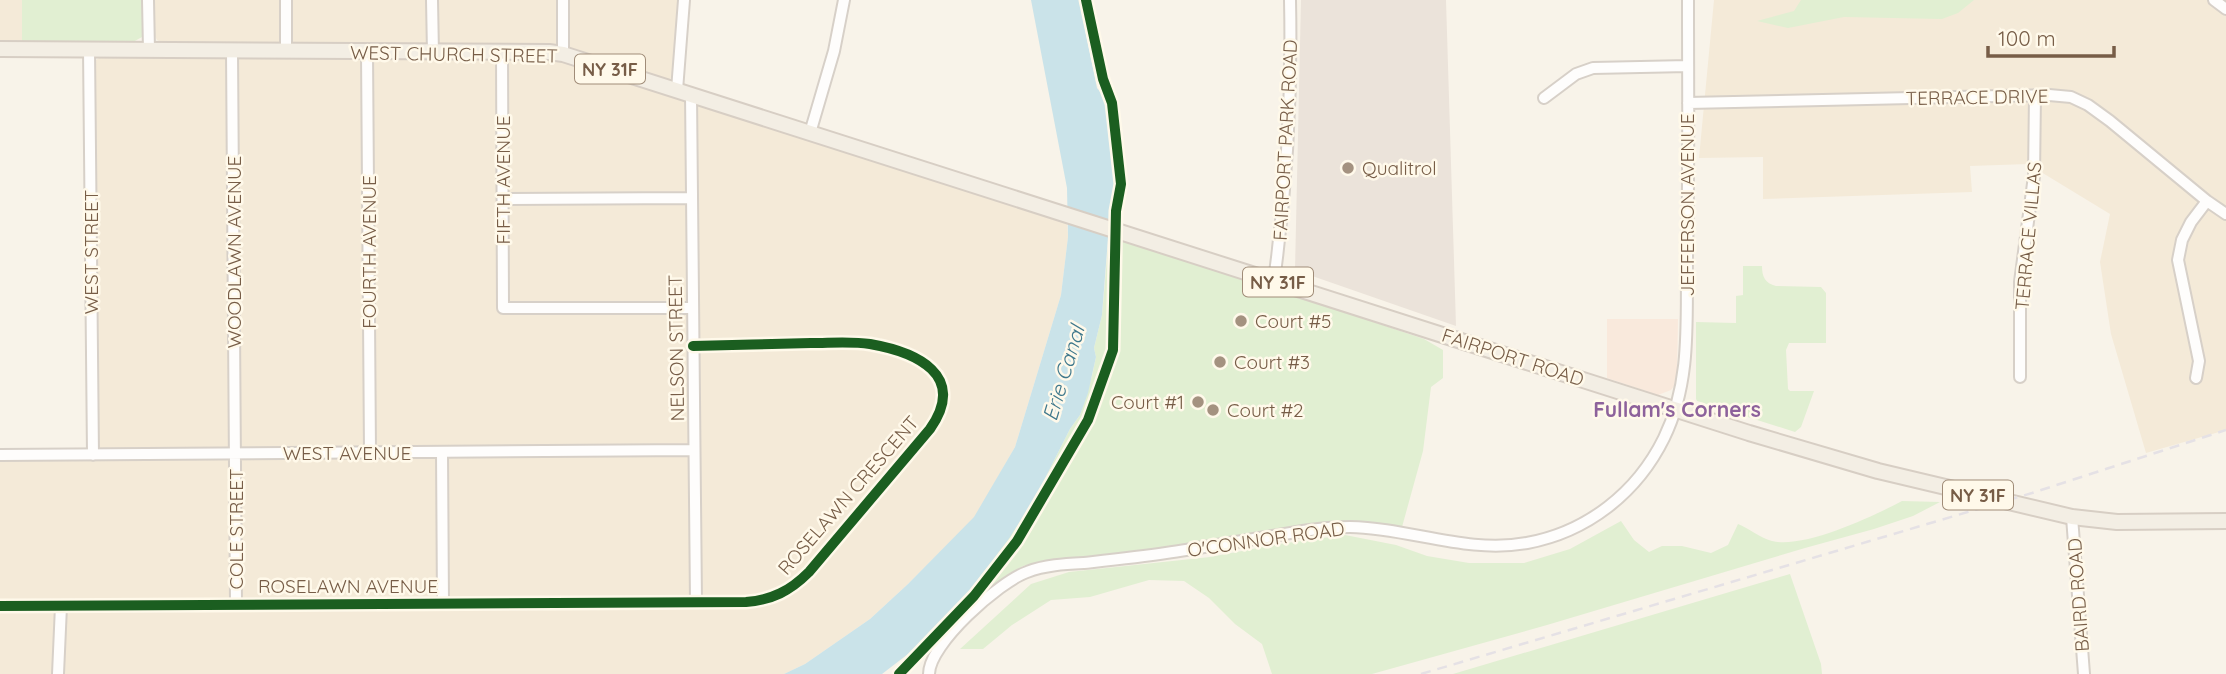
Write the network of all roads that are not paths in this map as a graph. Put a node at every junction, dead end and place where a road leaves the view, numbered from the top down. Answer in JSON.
{"nodes":[{"id":1,"x":148,"y":0,"type":"edge"},
{"id":2,"x":286,"y":0,"type":"edge"},
{"id":3,"x":432,"y":0,"type":"edge"},
{"id":4,"x":563,"y":0,"type":"edge"},
{"id":5,"x":684,"y":0,"type":"edge"},
{"id":6,"x":844,"y":0,"type":"edge"},
{"id":7,"x":1290,"y":0,"type":"edge"},
{"id":8,"x":1688,"y":0,"type":"edge"},
{"id":9,"x":2214,"y":0,"type":"edge"},
{"id":10,"x":2226,"y":9,"type":"edge"},
{"id":11,"x":0,"y":49,"type":"edge"},
{"id":12,"x":89,"y":50,"type":"junction"},
{"id":13,"x":149,"y":50,"type":"junction"},
{"id":14,"x":232,"y":51,"type":"junction"},
{"id":15,"x":286,"y":51,"type":"junction"},
{"id":16,"x":367,"y":52,"type":"junction"},
{"id":17,"x":502,"y":52,"type":"junction"},
{"id":18,"x":433,"y":53,"type":"junction"},
{"id":19,"x":563,"y":54,"type":"junction"},
{"id":20,"x":1688,"y":66,"type":"junction"},
{"id":21,"x":684,"y":92,"type":"junction"},
{"id":22,"x":2035,"y":95,"type":"junction"},
{"id":23,"x":1544,"y":98,"type":"dead end"},
{"id":24,"x":1688,"y":103,"type":"junction"},
{"id":25,"x":810,"y":133,"type":"junction"},
{"id":26,"x":691,"y":198,"type":"junction"},
{"id":27,"x":503,"y":199,"type":"junction"},
{"id":28,"x":2207,"y":201,"type":"junction"},
{"id":29,"x":1052,"y":210,"type":"joint"},
{"id":30,"x":2226,"y":214,"type":"edge"},
{"id":31,"x":1274,"y":280,"type":"junction"},
{"id":32,"x":693,"y":308,"type":"junction"},
{"id":33,"x":693,"y":346,"type":"junction"},
{"id":34,"x":2020,"y":377,"type":"dead end"},
{"id":35,"x":2196,"y":378,"type":"dead end"},
{"id":36,"x":1675,"y":410,"type":"junction"},
{"id":37,"x":694,"y":450,"type":"junction"},
{"id":38,"x":370,"y":452,"type":"junction"},
{"id":39,"x":442,"y":452,"type":"junction"},
{"id":40,"x":235,"y":453,"type":"junction"},
{"id":41,"x":0,"y":455,"type":"edge"},
{"id":42,"x":93,"y":455,"type":"junction"},
{"id":43,"x":2072,"y":517,"type":"junction"},
{"id":44,"x":2226,"y":521,"type":"edge"},
{"id":45,"x":696,"y":602,"type":"junction"},
{"id":46,"x":443,"y":603,"type":"junction"},
{"id":47,"x":236,"y":605,"type":"junction"},
{"id":48,"x":0,"y":606,"type":"edge"},
{"id":49,"x":61,"y":606,"type":"junction"},
{"id":50,"x":58,"y":674,"type":"edge"},
{"id":51,"x":929,"y":674,"type":"edge"},
{"id":52,"x":2084,"y":674,"type":"edge"}],
"edges":[{"from":1,"to":13,"type":"street"},
{"from":2,"to":15,"type":"street"},
{"from":3,"to":18,"type":"street"},
{"from":4,"to":19,"type":"street"},
{"from":5,"to":21,"type":"street","name":"NELSON STREET"},
{"from":6,"to":25,"type":"street"},
{"from":7,"to":31,"type":"street","name":"FAIRPORT PARK ROAD"},
{"from":8,"to":20,"type":"street","name":"JEFFERSON AVENUE"},
{"from":9,"to":10,"type":"street"},
{"from":11,"to":12,"type":"main road","name":"WEST CHURCH STREET","number":"NY 31F"},
{"from":12,"to":13,"type":"main road","name":"WEST CHURCH STREET","number":"NY 31F"},
{"from":12,"to":42,"type":"street","name":"WEST STREET"},
{"from":13,"to":14,"type":"main road","name":"WEST CHURCH STREET","number":"NY 31F"},
{"from":14,"to":15,"type":"main road","name":"WEST CHURCH STREET","number":"NY 31F"},
{"from":14,"to":40,"type":"street","name":"WOODLAWN AVENUE"},
{"from":15,"to":16,"type":"main road","name":"WEST CHURCH STREET","number":"NY 31F"},
{"from":16,"to":18,"type":"main road","name":"WEST CHURCH STREET","number":"NY 31F"},
{"from":16,"to":38,"type":"street","name":"FOURTH AVENUE"},
{"from":17,"to":18,"type":"main road","name":"WEST CHURCH STREET","number":"NY 31F"},
{"from":17,"to":19,"type":"main road","name":"WEST CHURCH STREET","number":"NY 31F"},
{"from":17,"to":27,"type":"street","name":"FIFTH AVENUE"},
{"from":19,"to":21,"type":"main road","name":"WEST CHURCH STREET","number":"NY 31F"},
{"from":20,"to":23,"type":"street"},
{"from":20,"to":24,"type":"street","name":"JEFFERSON AVENUE"},
{"from":21,"to":25,"type":"main road","name":"WEST CHURCH STREET","number":"NY 31F"},
{"from":21,"to":26,"type":"street","name":"NELSON STREET"},
{"from":22,"to":24,"type":"street","name":"TERRACE DRIVE"},
{"from":22,"to":28,"type":"street","name":"TERRACE DRIVE"},
{"from":22,"to":34,"type":"street","name":"TERRACE VILLAS"},
{"from":24,"to":36,"type":"street","name":"JEFFERSON AVENUE"},
{"from":25,"to":29,"type":"main road","name":"WEST CHURCH STREET","number":"NY 31F"},
{"from":26,"to":27,"type":"street"},
{"from":26,"to":32,"type":"street","name":"NELSON STREET"},
{"from":27,"to":32,"type":"street","name":"FIFTH AVENUE"},
{"from":28,"to":30,"type":"street","name":"TERRACE DRIVE"},
{"from":28,"to":35,"type":"street"},
{"from":29,"to":31,"type":"main road","name":"FAIRPORT ROAD","number":"NY 31F"},
{"from":31,"to":36,"type":"main road","name":"FAIRPORT ROAD","number":"NY 31F"},
{"from":32,"to":33,"type":"street","name":"NELSON STREET"},
{"from":33,"to":37,"type":"street","name":"NELSON STREET"},
{"from":33,"to":45,"type":"street","name":"ROSELAWN CRESCENT"},
{"from":36,"to":43,"type":"main road","name":"FAIRPORT ROAD","number":"NY 31F"},
{"from":36,"to":51,"type":"street","name":"O'CONNOR ROAD"},
{"from":37,"to":39,"type":"street","name":"WEST AVENUE"},
{"from":37,"to":45,"type":"street","name":"NELSON STREET"},
{"from":38,"to":39,"type":"street","name":"WEST AVENUE"},
{"from":38,"to":40,"type":"street","name":"WEST AVENUE"},
{"from":39,"to":46,"type":"street"},
{"from":40,"to":42,"type":"street","name":"WEST AVENUE"},
{"from":40,"to":47,"type":"street","name":"COLE STREET"},
{"from":41,"to":42,"type":"street","name":"WEST AVENUE"},
{"from":43,"to":44,"type":"main road","name":"FAIRPORT ROAD","number":"NY 31F"},
{"from":43,"to":52,"type":"street","name":"BAIRD ROAD"},
{"from":45,"to":46,"type":"street","name":"ROSELAWN AVENUE"},
{"from":46,"to":47,"type":"street","name":"ROSELAWN AVENUE"},
{"from":47,"to":49,"type":"street","name":"ROSELAWN AVENUE"},
{"from":48,"to":49,"type":"street","name":"ROSELAWN AVENUE"},
{"from":49,"to":50,"type":"street"}]}
